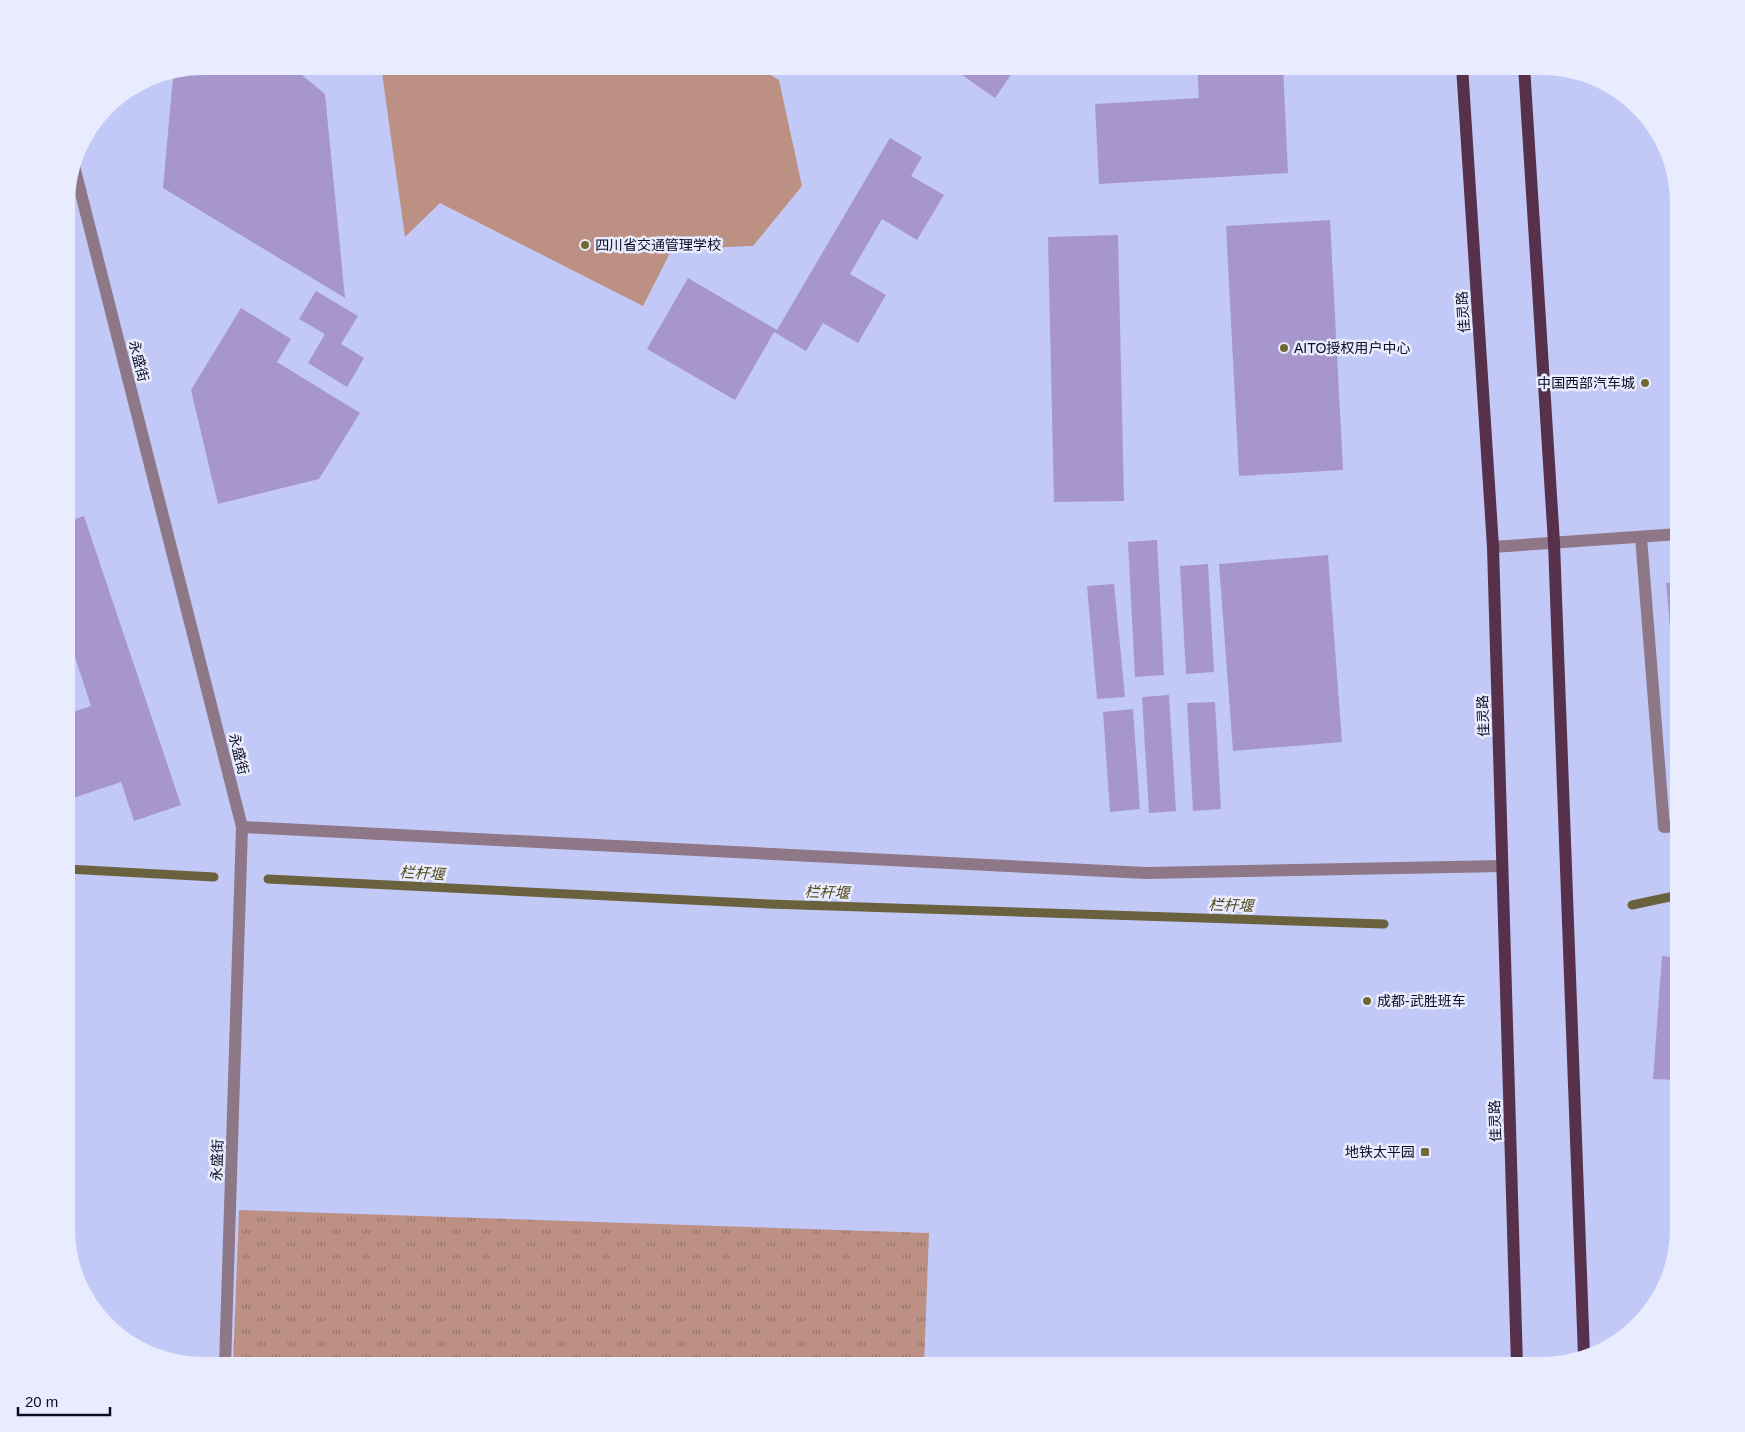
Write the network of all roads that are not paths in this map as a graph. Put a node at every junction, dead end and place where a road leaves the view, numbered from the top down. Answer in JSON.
{"nodes":[{"id":1,"x":1463,"y":75,"type":"edge"},
{"id":2,"x":1525,"y":75,"type":"edge"},
{"id":3,"x":77,"y":178,"type":"edge"},
{"id":4,"x":1670,"y":535,"type":"edge"},
{"id":5,"x":1641,"y":537,"type":"junction"},
{"id":6,"x":1554,"y":543,"type":"junction"},
{"id":7,"x":1493,"y":547,"type":"junction"},
{"id":8,"x":242,"y":827,"type":"junction"},
{"id":9,"x":1670,"y":827,"type":"edge"},
{"id":10,"x":1502,"y":866,"type":"junction"},
{"id":11,"x":1584,"y":1350,"type":"edge"},
{"id":12,"x":226,"y":1357,"type":"edge"},
{"id":13,"x":1517,"y":1357,"type":"edge"}],
"edges":[{"from":1,"to":7,"type":"main road","name":"佳灵路"},
{"from":2,"to":6,"type":"main road"},
{"from":3,"to":8,"type":"street","name":"永盛街"},
{"from":4,"to":5,"type":"street"},
{"from":5,"to":6,"type":"street"},
{"from":5,"to":9,"type":"street"},
{"from":6,"to":7,"type":"street"},
{"from":6,"to":11,"type":"main road"},
{"from":7,"to":10,"type":"main road","name":"佳灵路"},
{"from":8,"to":10,"type":"street"},
{"from":8,"to":12,"type":"street","name":"永盛街"},
{"from":10,"to":13,"type":"main road","name":"佳灵路"}]}
